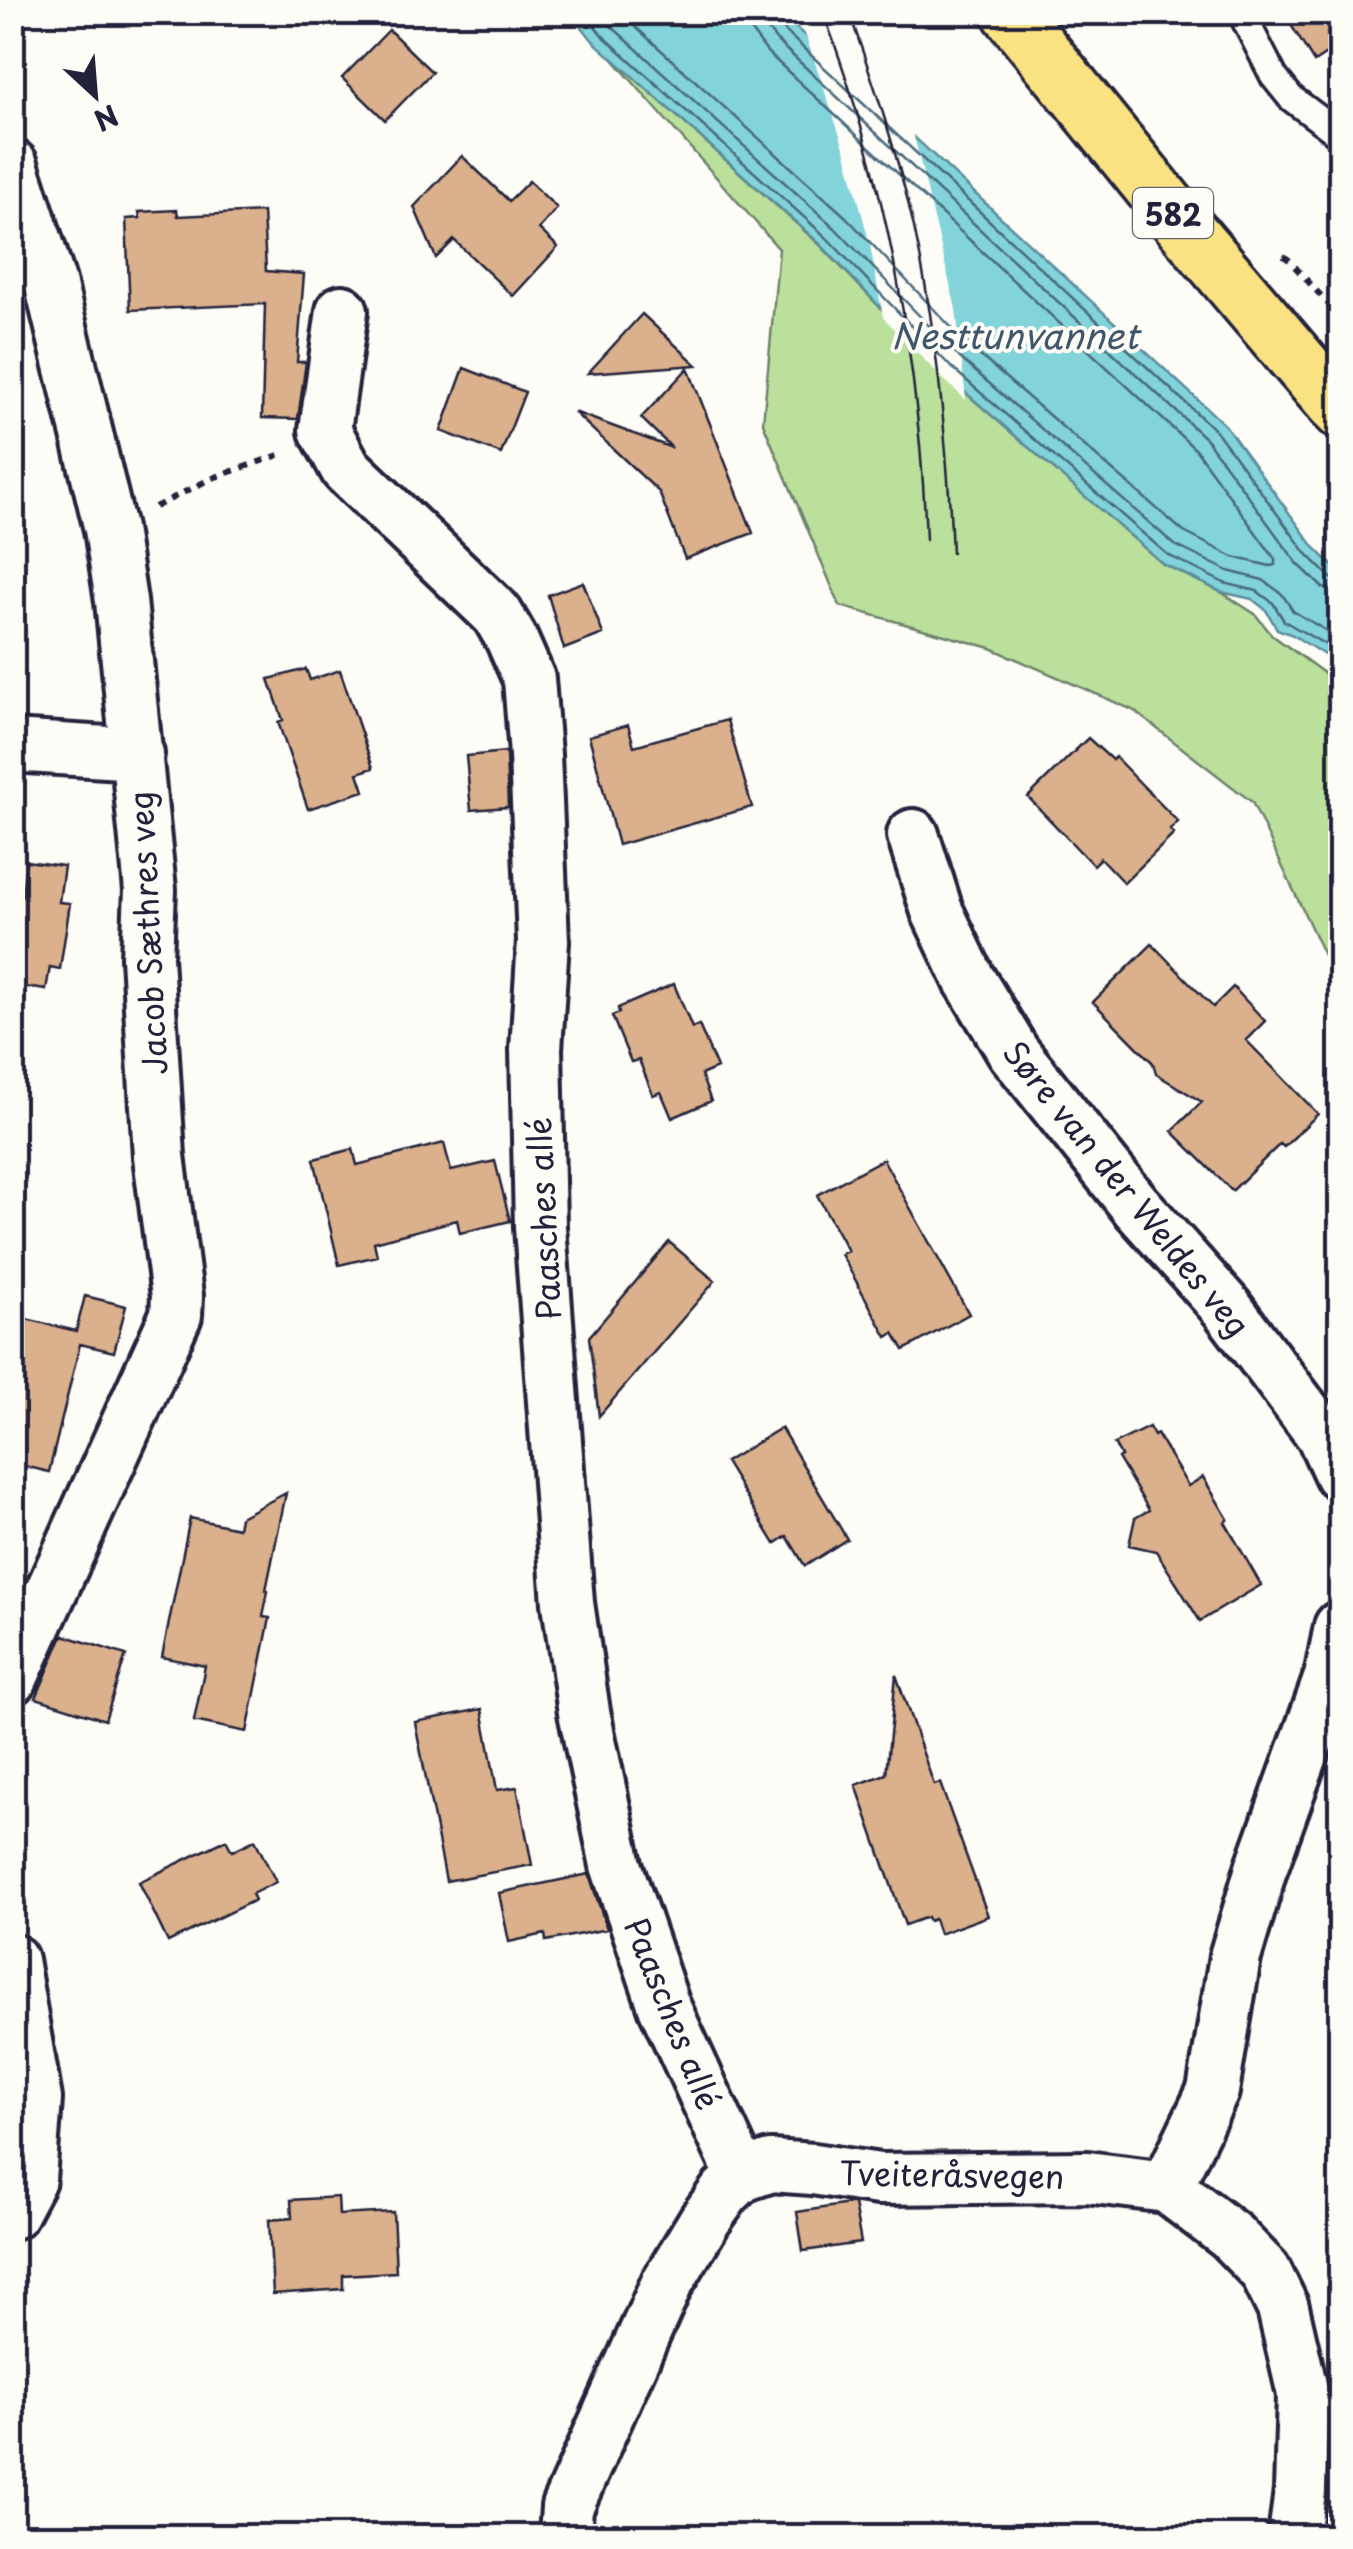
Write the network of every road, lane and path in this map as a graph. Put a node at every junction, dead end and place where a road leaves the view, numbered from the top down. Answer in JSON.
{"nodes":[{"id":1,"x":1010,"y":12,"type":"edge"},
{"id":2,"x":1241,"y":12,"type":"edge"},
{"id":3,"x":1340,"y":136,"type":"edge"},
{"id":4,"x":12,"y":166,"type":"edge"},
{"id":5,"x":342,"y":311,"type":"dead end"},
{"id":6,"x":1340,"y":410,"type":"edge"},
{"id":7,"x":278,"y":455,"type":"dead end"},
{"id":8,"x":210,"y":480,"type":"dead end"},
{"id":9,"x":12,"y":746,"type":"edge"},
{"id":10,"x":138,"y":754,"type":"junction"},
{"id":11,"x":913,"y":835,"type":"dead end"},
{"id":12,"x":1340,"y":1474,"type":"edge"},
{"id":13,"x":1340,"y":1627,"type":"edge"},
{"id":14,"x":12,"y":1678,"type":"edge"},
{"id":15,"x":12,"y":1960,"type":"edge"},
{"id":16,"x":742,"y":2176,"type":"junction"},
{"id":17,"x":1168,"y":2187,"type":"junction"},
{"id":18,"x":12,"y":2213,"type":"edge"},
{"id":19,"x":565,"y":2536,"type":"edge"},
{"id":20,"x":1294,"y":2536,"type":"edge"}],
"edges":[{"from":1,"to":6,"type":"main road","number":"582"},
{"from":2,"to":3,"type":"lane"},
{"from":4,"to":10,"type":"street","name":"Jacob Sæthres veg"},
{"from":5,"to":16,"type":"street","name":"Paasches allé"},
{"from":7,"to":8,"type":"path"},
{"from":9,"to":10,"type":"street"},
{"from":10,"to":14,"type":"street","name":"Jacob Sæthres veg"},
{"from":11,"to":12,"type":"street","name":"Søre van der Weldes veg"},
{"from":13,"to":17,"type":"street"},
{"from":15,"to":18,"type":"street"},
{"from":16,"to":17,"type":"street","name":"Tveiteråsvegen"},
{"from":16,"to":19,"type":"street"},
{"from":17,"to":20,"type":"street"}]}
